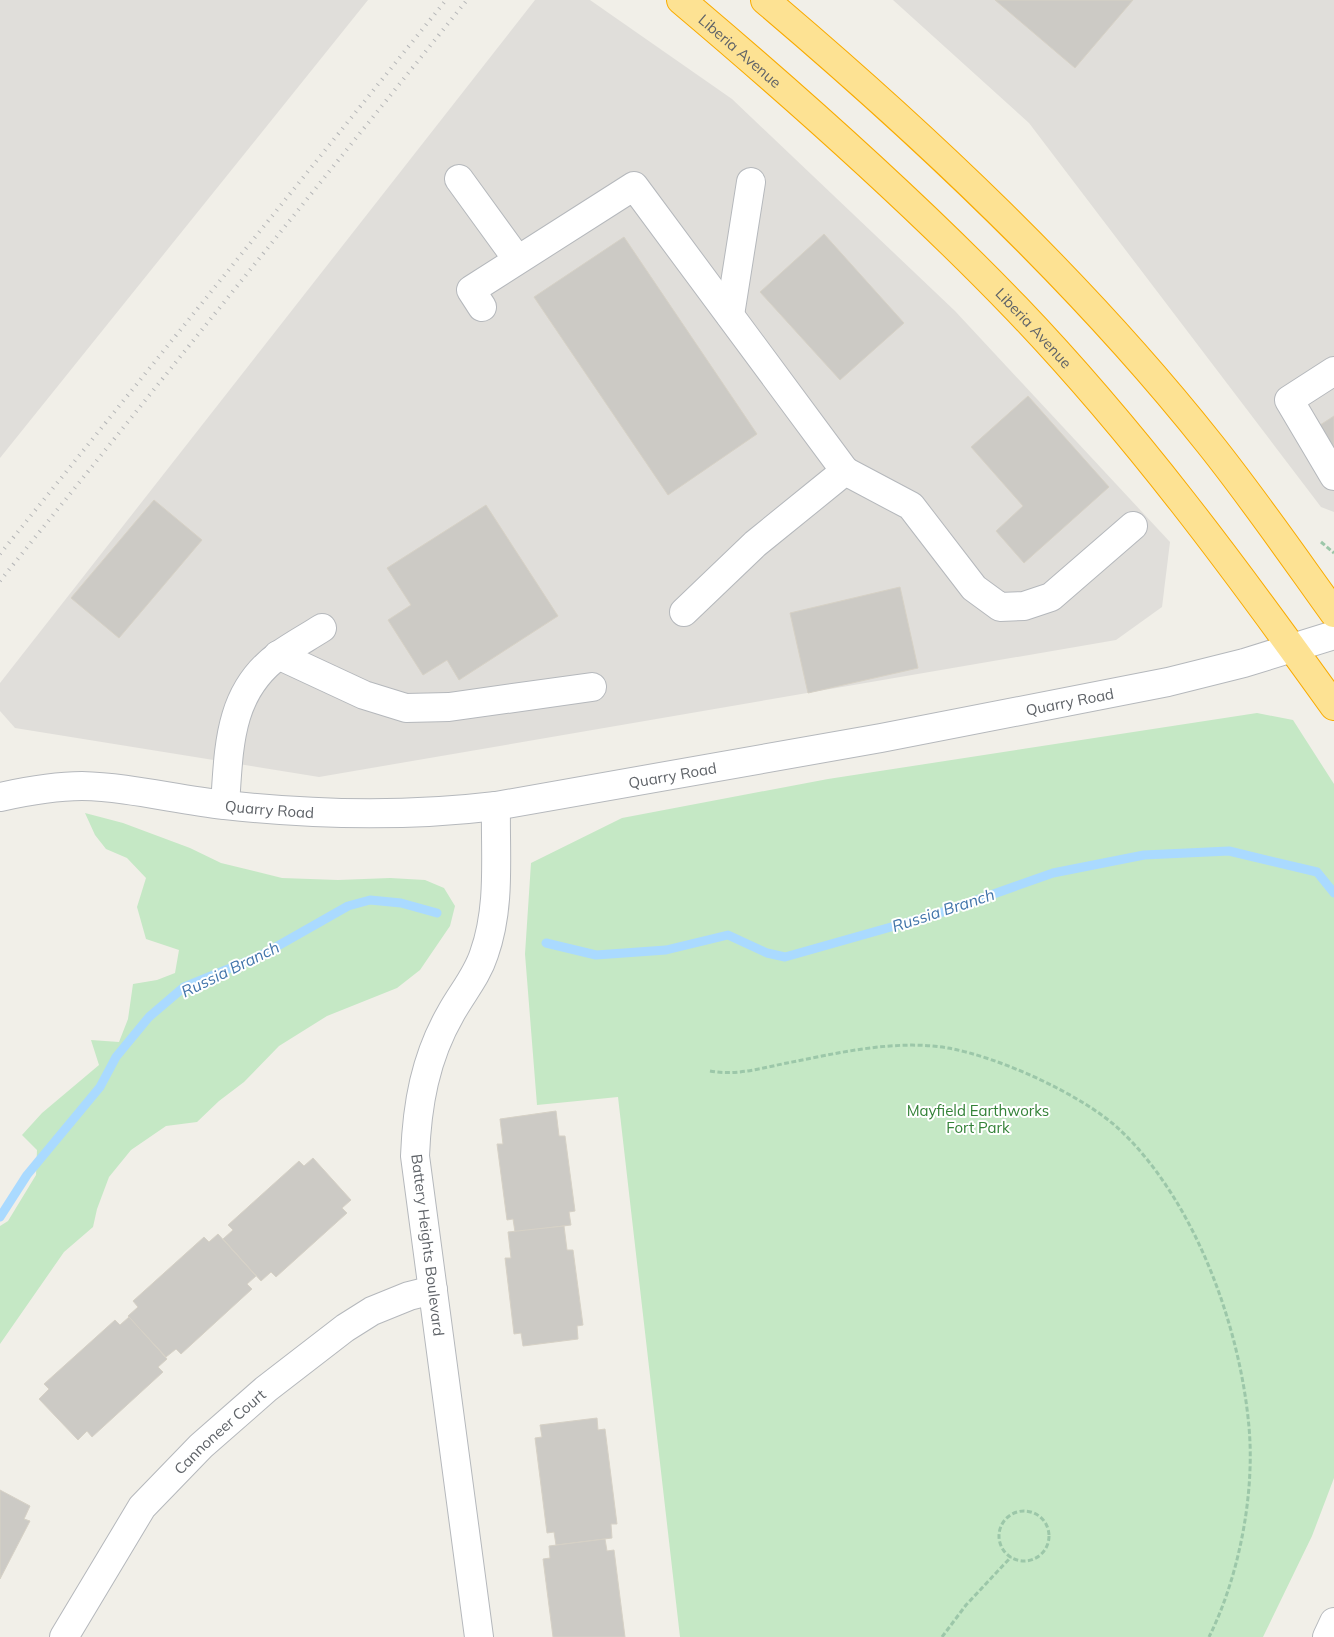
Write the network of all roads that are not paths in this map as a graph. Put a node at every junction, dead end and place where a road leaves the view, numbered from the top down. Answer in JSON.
{"nodes":[{"id":1,"x":681,"y":0,"type":"edge"},
{"id":2,"x":765,"y":0,"type":"edge"},
{"id":3,"x":460,"y":179,"type":"dead end"},
{"id":4,"x":751,"y":182,"type":"dead end"},
{"id":5,"x":517,"y":259,"type":"junction"},
{"id":6,"x":482,"y":307,"type":"dead end"},
{"id":7,"x":730,"y":315,"type":"junction"},
{"id":8,"x":1334,"y":371,"type":"edge"},
{"id":9,"x":845,"y":471,"type":"junction"},
{"id":10,"x":1334,"y":476,"type":"edge"},
{"id":11,"x":1133,"y":526,"type":"dead end"},
{"id":12,"x":684,"y":612,"type":"dead end"},
{"id":13,"x":1334,"y":613,"type":"edge"},
{"id":14,"x":322,"y":628,"type":"dead end"},
{"id":15,"x":1334,"y":635,"type":"edge"},
{"id":16,"x":1292,"y":648,"type":"junction"},
{"id":17,"x":278,"y":655,"type":"junction"},
{"id":18,"x":592,"y":687,"type":"dead end"},
{"id":19,"x":1334,"y":706,"type":"edge"},
{"id":20,"x":0,"y":797,"type":"edge"},
{"id":21,"x":225,"y":805,"type":"junction"},
{"id":22,"x":496,"y":806,"type":"junction"},
{"id":23,"x":433,"y":1290,"type":"junction"},
{"id":24,"x":1334,"y":1622,"type":"edge"},
{"id":25,"x":64,"y":1637,"type":"edge"},
{"id":26,"x":479,"y":1637,"type":"edge"},
{"id":27,"x":1327,"y":1637,"type":"edge"}],
"edges":[{"from":1,"to":16,"type":"highway","name":"Liberia Avenue"},
{"from":2,"to":13,"type":"highway"},
{"from":3,"to":5,"type":"street"},
{"from":4,"to":7,"type":"street"},
{"from":5,"to":6,"type":"street"},
{"from":5,"to":7,"type":"street"},
{"from":7,"to":9,"type":"street"},
{"from":8,"to":10,"type":"street"},
{"from":9,"to":11,"type":"street"},
{"from":9,"to":12,"type":"street"},
{"from":14,"to":17,"type":"street"},
{"from":15,"to":16,"type":"street","name":"Quarry Road"},
{"from":16,"to":19,"type":"highway","name":"Liberia Avenue"},
{"from":16,"to":22,"type":"street","name":"Quarry Road"},
{"from":17,"to":18,"type":"street"},
{"from":17,"to":21,"type":"street"},
{"from":20,"to":21,"type":"street","name":"Quarry Road"},
{"from":21,"to":22,"type":"street","name":"Quarry Road"},
{"from":22,"to":23,"type":"street","name":"Battery Heights Boulevard"},
{"from":23,"to":25,"type":"street","name":"Cannoneer Court"},
{"from":23,"to":26,"type":"street","name":"Battery Heights Boulevard"},
{"from":24,"to":27,"type":"street"}]}
